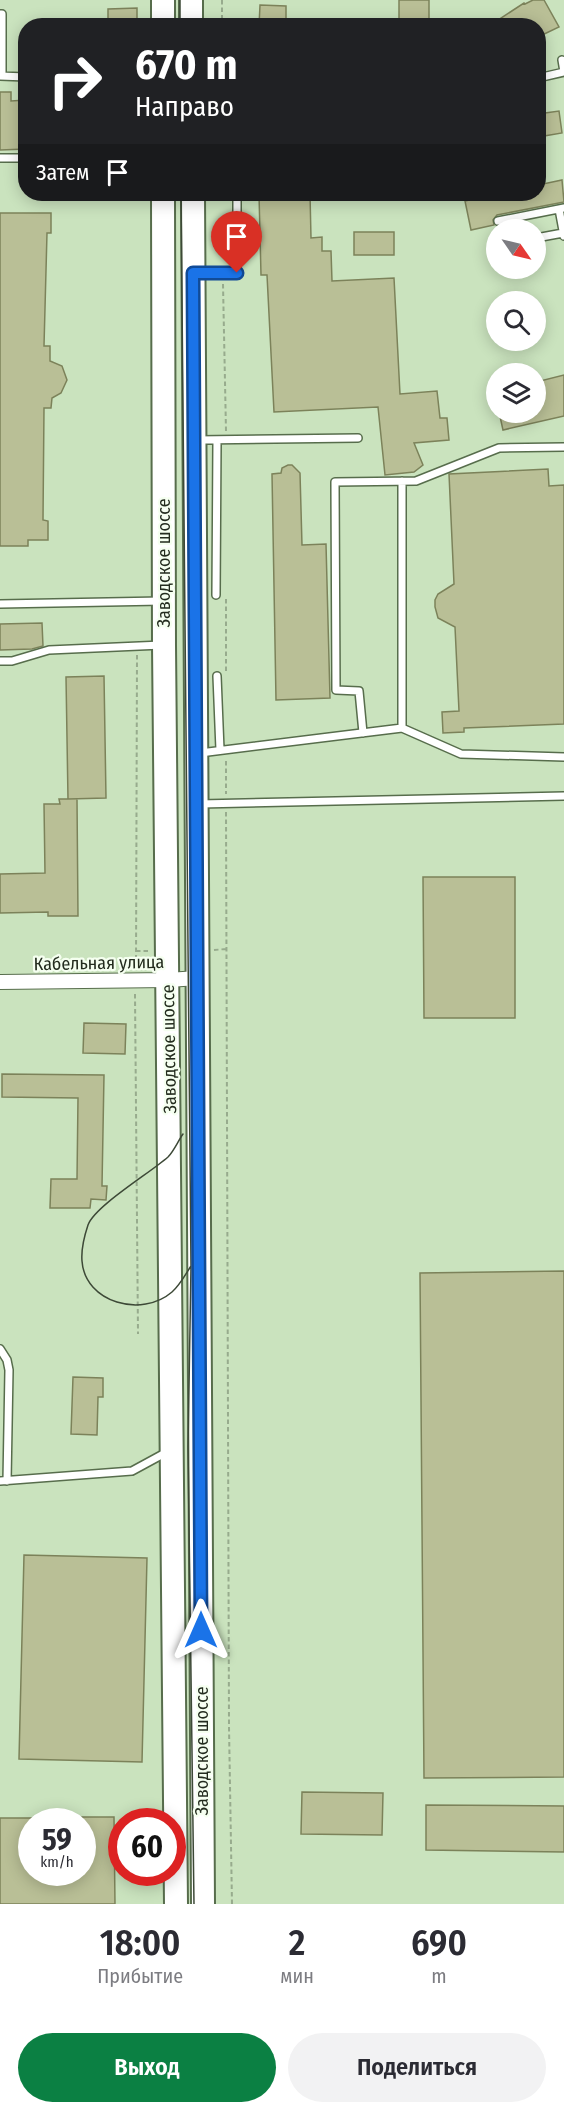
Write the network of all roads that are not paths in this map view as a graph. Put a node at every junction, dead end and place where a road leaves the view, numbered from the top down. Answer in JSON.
{"nodes":[{"id":1,"x":163,"y":0,"type":"edge"},
{"id":2,"x":191,"y":0,"type":"edge"},
{"id":3,"x":0,"y":14,"type":"edge"},
{"id":4,"x":163,"y":18,"type":"edge"},
{"id":5,"x":191,"y":18,"type":"edge"},
{"id":6,"x":562,"y":60,"type":"dead end"},
{"id":7,"x":564,"y":72,"type":"edge"},
{"id":8,"x":1,"y":76,"type":"edge"},
{"id":9,"x":546,"y":76,"type":"edge"},
{"id":10,"x":18,"y":77,"type":"edge"},
{"id":11,"x":0,"y":158,"type":"edge"},
{"id":12,"x":18,"y":158,"type":"edge"},
{"id":13,"x":162,"y":201,"type":"edge"},
{"id":14,"x":193,"y":201,"type":"edge"},
{"id":15,"x":237,"y":201,"type":"edge"},
{"id":16,"x":561,"y":208,"type":"edge"},
{"id":17,"x":508,"y":219,"type":"edge"},
{"id":18,"x":564,"y":234,"type":"edge"},
{"id":19,"x":546,"y":237,"type":"edge"},
{"id":20,"x":193,"y":273,"type":"junction"},
{"id":21,"x":358,"y":438,"type":"dead end"},
{"id":22,"x":206,"y":440,"type":"junction"},
{"id":23,"x":564,"y":447,"type":"edge"},
{"id":24,"x":402,"y":481,"type":"junction"},
{"id":25,"x":216,"y":595,"type":"dead end"},
{"id":26,"x":165,"y":601,"type":"junction"},
{"id":27,"x":0,"y":604,"type":"edge"},
{"id":28,"x":164,"y":645,"type":"junction"},
{"id":29,"x":0,"y":661,"type":"edge"},
{"id":30,"x":217,"y":676,"type":"dead end"},
{"id":31,"x":402,"y":728,"type":"junction"},
{"id":32,"x":363,"y":733,"type":"junction"},
{"id":33,"x":223,"y":749,"type":"junction"},
{"id":34,"x":197,"y":753,"type":"junction"},
{"id":35,"x":564,"y":757,"type":"edge"},
{"id":36,"x":564,"y":795,"type":"edge"},
{"id":37,"x":197,"y":804,"type":"junction"},
{"id":38,"x":198,"y":978,"type":"junction"},
{"id":39,"x":168,"y":980,"type":"junction"},
{"id":40,"x":0,"y":982,"type":"edge"},
{"id":41,"x":0,"y":1349,"type":"edge"},
{"id":42,"x":171,"y":1449,"type":"junction"},
{"id":43,"x":4,"y":1481,"type":"edge"},
{"id":44,"x":176,"y":1904,"type":"edge"},
{"id":45,"x":203,"y":1904,"type":"edge"}],
"edges":[{"from":1,"to":4,"type":"main road"},
{"from":2,"to":5,"type":"main road"},
{"from":3,"to":8,"type":"lane"},
{"from":6,"to":7,"type":"lane"},
{"from":7,"to":9,"type":"lane"},
{"from":8,"to":10,"type":"lane"},
{"from":11,"to":12,"type":"lane"},
{"from":13,"to":26,"type":"main road","name":"Заводское шоссе"},
{"from":14,"to":20,"type":"main road","name":"Заводское шоссе"},
{"from":15,"to":20,"type":"lane"},
{"from":16,"to":17,"type":"lane"},
{"from":16,"to":18,"type":"lane"},
{"from":18,"to":19,"type":"lane"},
{"from":20,"to":22,"type":"main road","name":"Заводское шоссе"},
{"from":21,"to":22,"type":"lane"},
{"from":22,"to":25,"type":"lane"},
{"from":22,"to":34,"type":"main road","name":"Заводское шоссе"},
{"from":23,"to":24,"type":"lane"},
{"from":24,"to":31,"type":"lane"},
{"from":24,"to":32,"type":"lane"},
{"from":26,"to":27,"type":"lane"},
{"from":26,"to":28,"type":"main road","name":"Заводское шоссе"},
{"from":28,"to":29,"type":"lane"},
{"from":28,"to":39,"type":"main road","name":"Заводское шоссе"},
{"from":30,"to":33,"type":"lane"},
{"from":31,"to":32,"type":"lane"},
{"from":31,"to":35,"type":"lane"},
{"from":32,"to":33,"type":"lane"},
{"from":33,"to":34,"type":"lane"},
{"from":34,"to":37,"type":"main road","name":"Заводское шоссе"},
{"from":36,"to":37,"type":"lane"},
{"from":37,"to":38,"type":"main road","name":"Заводское шоссе"},
{"from":38,"to":39,"type":"street","name":"Кабельная улица"},
{"from":38,"to":45,"type":"main road","name":"Заводское шоссе"},
{"from":39,"to":40,"type":"street","name":"Кабельная улица"},
{"from":39,"to":42,"type":"main road","name":"Заводское шоссе"},
{"from":41,"to":43,"type":"lane"},
{"from":42,"to":43,"type":"lane"},
{"from":42,"to":44,"type":"main road","name":"Заводское шоссе"}]}
